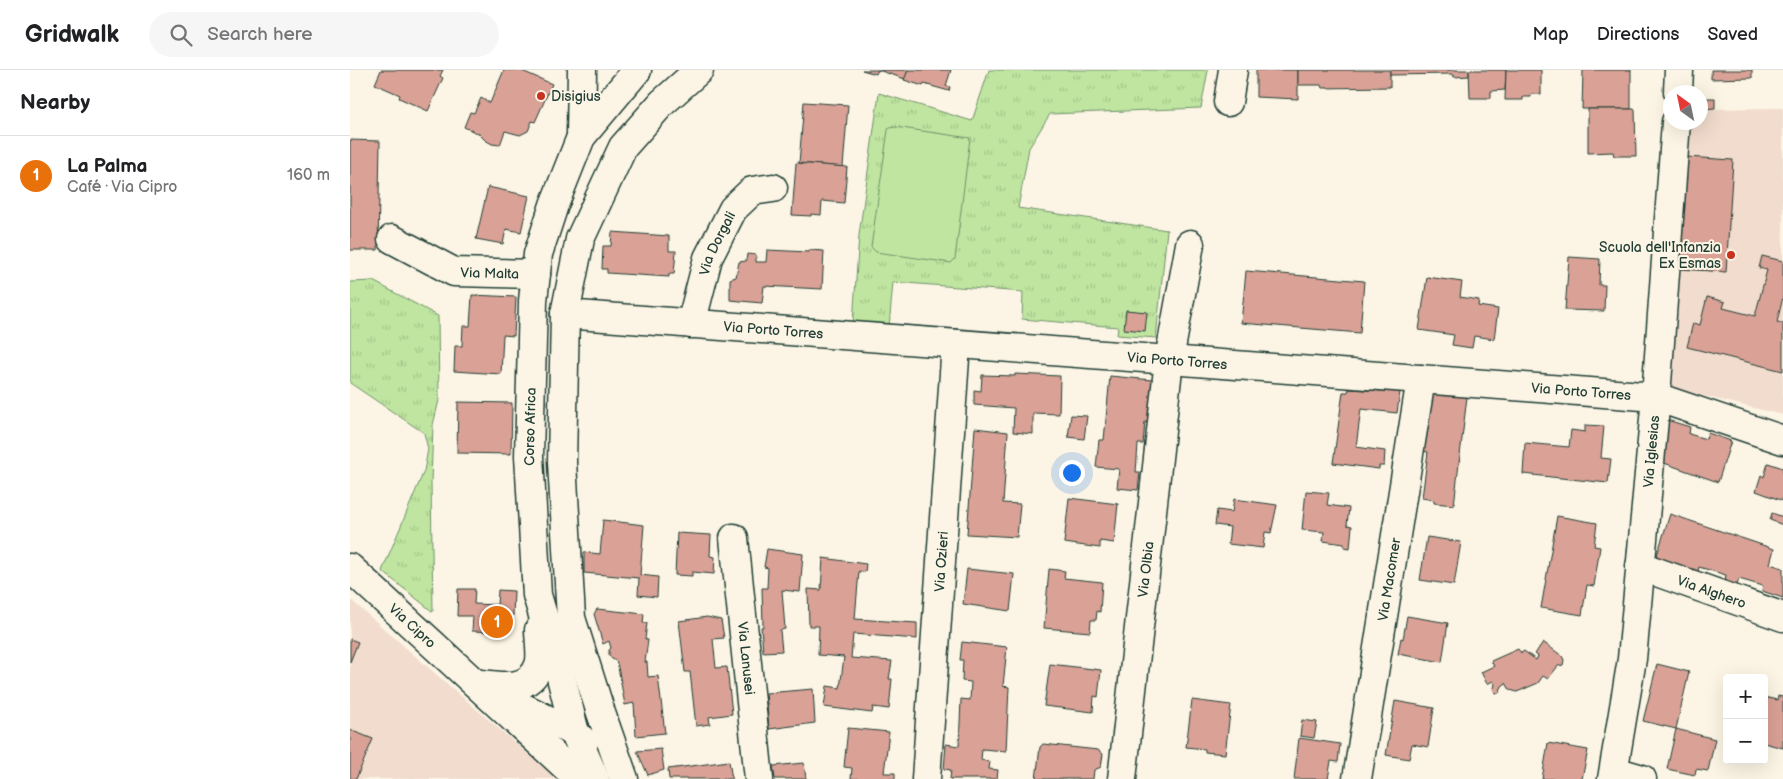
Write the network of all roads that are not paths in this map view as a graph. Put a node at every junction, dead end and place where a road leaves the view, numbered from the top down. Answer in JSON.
{"nodes":[{"id":1,"x":582,"y":70,"type":"edge"},
{"id":2,"x":700,"y":70,"type":"edge"},
{"id":3,"x":1232,"y":70,"type":"edge"},
{"id":4,"x":1679,"y":70,"type":"edge"},
{"id":5,"x":625,"y":76,"type":"edge"},
{"id":6,"x":1678,"y":85,"type":"edge"},
{"id":7,"x":1228,"y":102,"type":"dead end"},
{"id":8,"x":1675,"y":130,"type":"edge"},
{"id":9,"x":581,"y":137,"type":"junction"},
{"id":10,"x":628,"y":141,"type":"junction"},
{"id":11,"x":773,"y":188,"type":"dead end"},
{"id":12,"x":392,"y":239,"type":"dead end"},
{"id":13,"x":1190,"y":244,"type":"dead end"},
{"id":14,"x":536,"y":274,"type":"junction"},
{"id":15,"x":565,"y":314,"type":"junction"},
{"id":16,"x":691,"y":324,"type":"junction"},
{"id":17,"x":956,"y":344,"type":"junction"},
{"id":18,"x":1168,"y":360,"type":"junction"},
{"id":19,"x":1421,"y":380,"type":"junction"},
{"id":20,"x":1656,"y":398,"type":"junction"},
{"id":21,"x":1783,"y":440,"type":"edge"},
{"id":22,"x":734,"y":538,"type":"dead end"},
{"id":23,"x":1640,"y":566,"type":"junction"},
{"id":24,"x":350,"y":568,"type":"edge"},
{"id":25,"x":537,"y":595,"type":"junction"},
{"id":26,"x":1783,"y":617,"type":"edge"},
{"id":27,"x":476,"y":684,"type":"junction"},
{"id":28,"x":576,"y":733,"type":"junction"},
{"id":29,"x":1613,"y":775,"type":"edge"},
{"id":30,"x":579,"y":779,"type":"edge"},
{"id":31,"x":595,"y":779,"type":"edge"},
{"id":32,"x":618,"y":779,"type":"edge"},
{"id":33,"x":624,"y":779,"type":"edge"},
{"id":34,"x":759,"y":779,"type":"edge"},
{"id":35,"x":926,"y":779,"type":"edge"},
{"id":36,"x":1122,"y":779,"type":"edge"},
{"id":37,"x":1358,"y":779,"type":"edge"},
{"id":38,"x":1642,"y":779,"type":"edge"}],
"edges":[{"from":1,"to":9,"type":"street"},
{"from":2,"to":10,"type":"street"},
{"from":3,"to":7,"type":"street"},
{"from":4,"to":6,"type":"street"},
{"from":5,"to":9,"type":"street","name":"Corso Africa"},
{"from":5,"to":10,"type":"street","name":"Corso Africa"},
{"from":8,"to":20,"type":"street","name":"Via Iglesias"},
{"from":9,"to":14,"type":"street","name":"Corso Africa"},
{"from":10,"to":15,"type":"street"},
{"from":11,"to":16,"type":"street","name":"Via Dorgali"},
{"from":12,"to":14,"type":"street","name":"Via Malta"},
{"from":13,"to":18,"type":"street","name":"Via Olbia"},
{"from":14,"to":25,"type":"street","name":"Corso Africa"},
{"from":15,"to":16,"type":"street","name":"Via Porto Torres"},
{"from":15,"to":33,"type":"street"},
{"from":16,"to":17,"type":"street","name":"Via Porto Torres"},
{"from":17,"to":18,"type":"street","name":"Via Porto Torres"},
{"from":17,"to":35,"type":"street","name":"Via Ozieri"},
{"from":18,"to":19,"type":"street","name":"Via Porto Torres"},
{"from":18,"to":36,"type":"street","name":"Via Olbia"},
{"from":19,"to":20,"type":"street","name":"Via Porto Torres"},
{"from":19,"to":37,"type":"street","name":"Via Macomer"},
{"from":20,"to":21,"type":"street","name":"Via Porto Torres"},
{"from":20,"to":23,"type":"street","name":"Via Iglesias"},
{"from":22,"to":34,"type":"street","name":"Via Lanusei"},
{"from":23,"to":26,"type":"street","name":"Via Alghero"},
{"from":23,"to":29,"type":"street","name":"Via Iglesias"},
{"from":24,"to":27,"type":"street","name":"Via Cipro"},
{"from":25,"to":27,"type":"street"},
{"from":25,"to":28,"type":"street","name":"Corso Africa"},
{"from":27,"to":28,"type":"street","name":"Via Cipro"},
{"from":27,"to":30,"type":"street","name":"Via Cipro"},
{"from":28,"to":31,"type":"street","name":"Corso Africa"},
{"from":28,"to":32,"type":"street"},
{"from":29,"to":38,"type":"street"}]}
